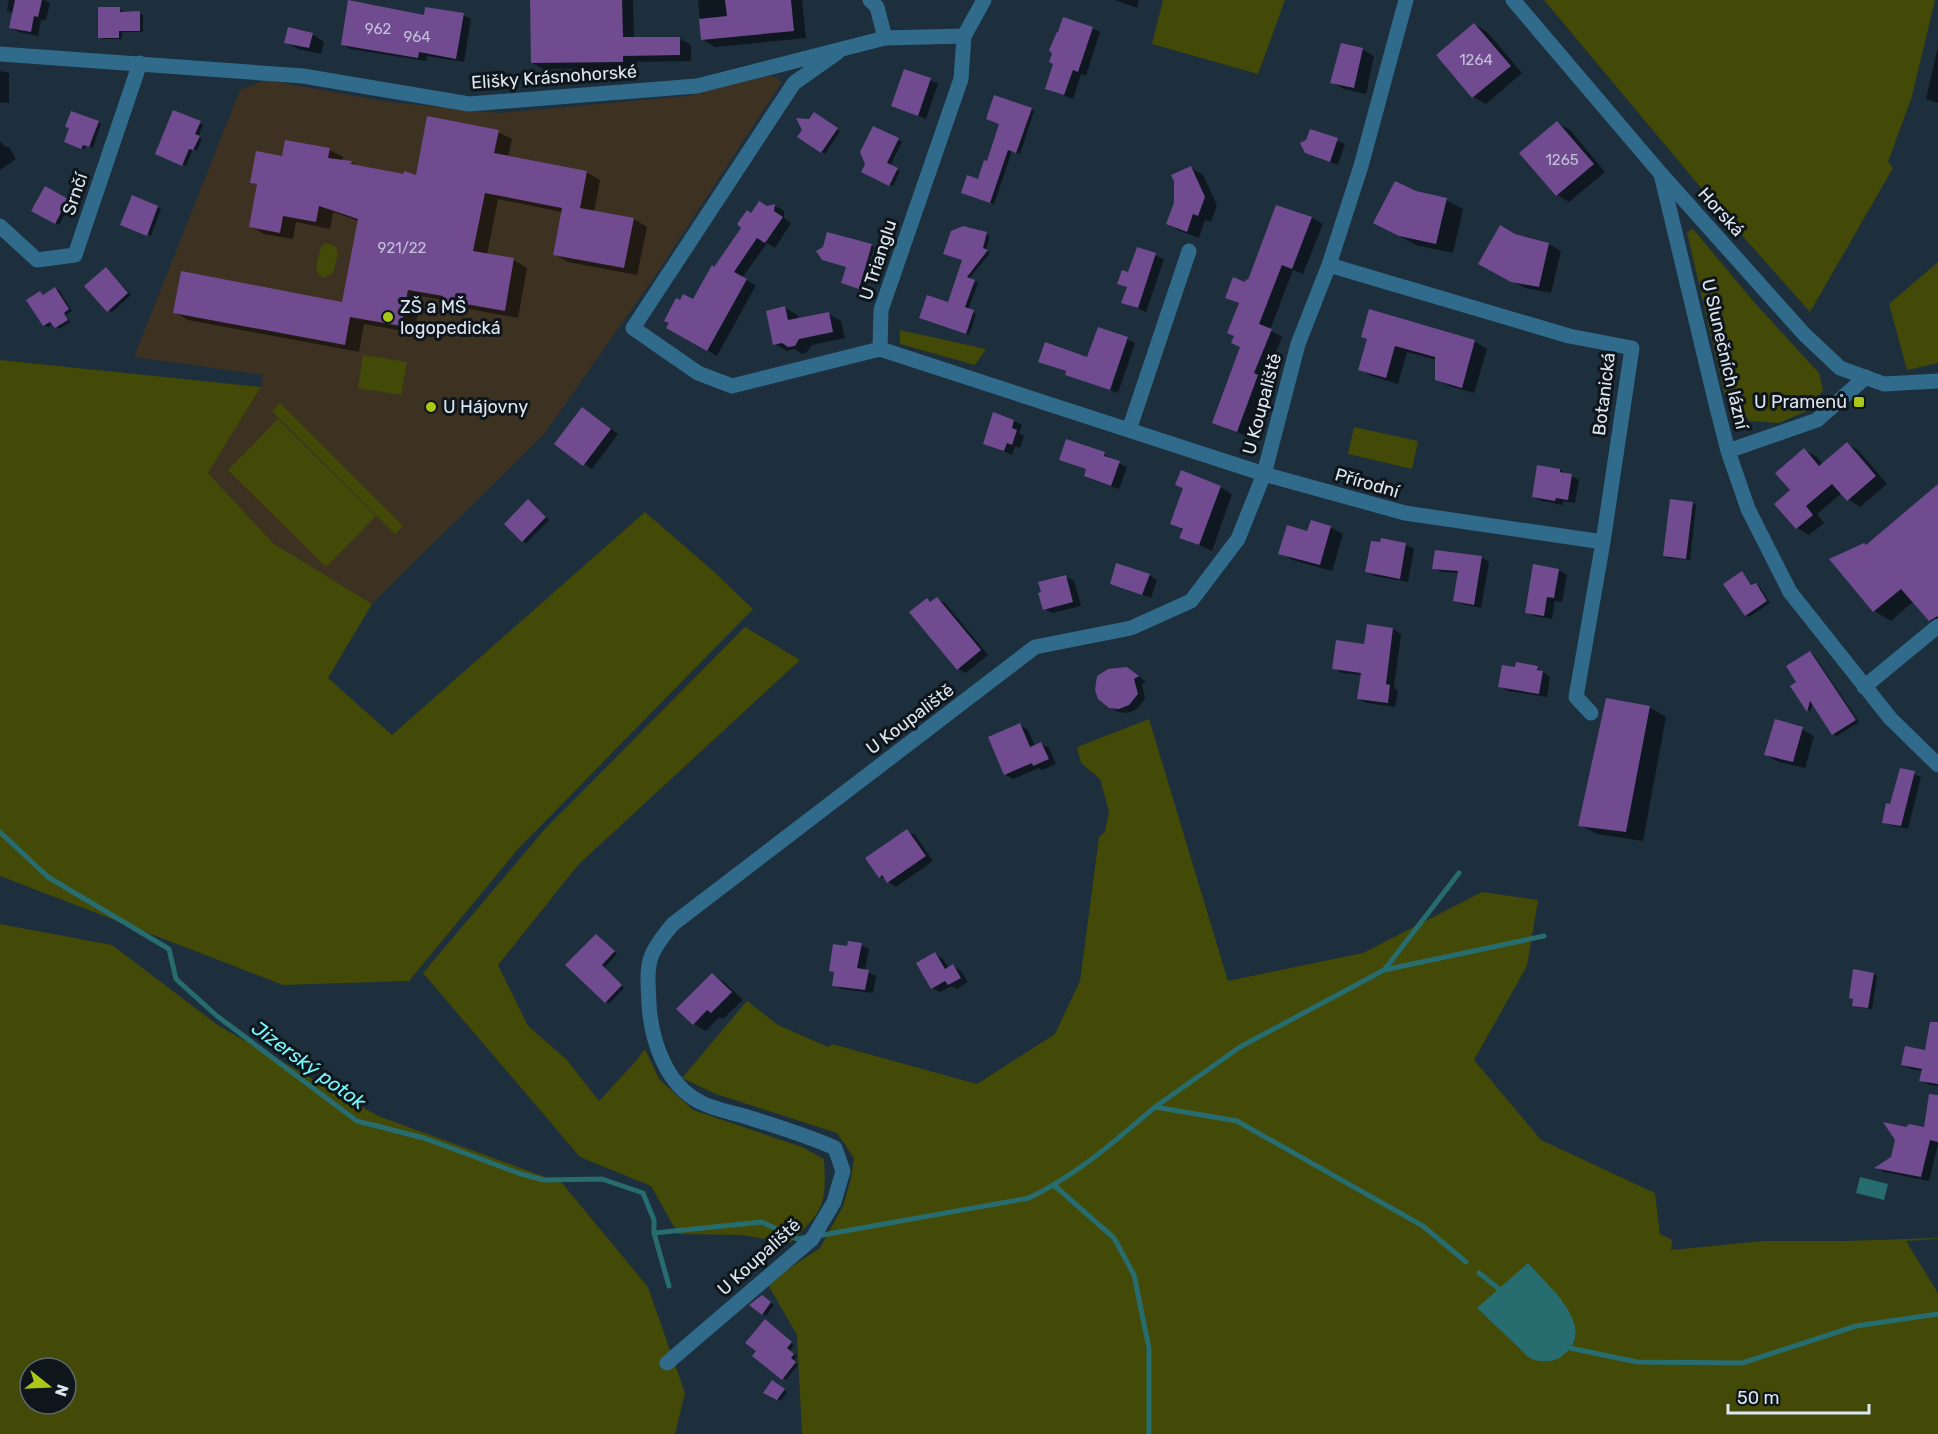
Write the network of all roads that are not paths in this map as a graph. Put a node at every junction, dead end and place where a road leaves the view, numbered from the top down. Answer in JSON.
{"nodes":[{"id":1,"x":870,"y":0,"type":"edge"},
{"id":2,"x":984,"y":0,"type":"edge"},
{"id":3,"x":1406,"y":0,"type":"edge"},
{"id":4,"x":1513,"y":0,"type":"edge"},
{"id":5,"x":964,"y":36,"type":"junction"},
{"id":6,"x":885,"y":38,"type":"junction"},
{"id":7,"x":845,"y":47,"type":"junction"},
{"id":8,"x":0,"y":54,"type":"edge"},
{"id":9,"x":140,"y":63,"type":"junction"},
{"id":10,"x":1661,"y":174,"type":"junction"},
{"id":11,"x":0,"y":226,"type":"edge"},
{"id":12,"x":1189,"y":251,"type":"dead end"},
{"id":13,"x":1329,"y":265,"type":"junction"},
{"id":14,"x":880,"y":349,"type":"junction"},
{"id":15,"x":1866,"y":377,"type":"junction"},
{"id":16,"x":1938,"y":381,"type":"edge"},
{"id":17,"x":1129,"y":430,"type":"junction"},
{"id":18,"x":1728,"y":451,"type":"junction"},
{"id":19,"x":1264,"y":474,"type":"junction"},
{"id":20,"x":1603,"y":542,"type":"junction"},
{"id":21,"x":1938,"y":626,"type":"edge"},
{"id":22,"x":1864,"y":687,"type":"junction"},
{"id":23,"x":1591,"y":712,"type":"dead end"},
{"id":24,"x":1938,"y":765,"type":"edge"},
{"id":25,"x":670,"y":1360,"type":"dead end"}],
"edges":[{"from":1,"to":6,"type":"street"},
{"from":2,"to":5,"type":"street","name":"U Trianglu"},
{"from":3,"to":13,"type":"street","name":"U Koupaliště"},
{"from":4,"to":10,"type":"street","name":"Horská"},
{"from":5,"to":6,"type":"street","name":"Elišky Krásnohorské"},
{"from":5,"to":14,"type":"street","name":"U Trianglu"},
{"from":6,"to":7,"type":"street","name":"Elišky Krásnohorské"},
{"from":7,"to":9,"type":"street","name":"Elišky Krásnohorské"},
{"from":7,"to":14,"type":"street"},
{"from":8,"to":9,"type":"street","name":"Elišky Krásnohorské"},
{"from":9,"to":11,"type":"street","name":"Srnčí"},
{"from":10,"to":15,"type":"street","name":"Horská"},
{"from":10,"to":18,"type":"street","name":"U Slunečních lázní"},
{"from":12,"to":17,"type":"street"},
{"from":13,"to":19,"type":"street","name":"U Koupaliště"},
{"from":13,"to":20,"type":"street","name":"Botanická"},
{"from":14,"to":17,"type":"street","name":"Přírodní"},
{"from":15,"to":16,"type":"street","name":"Horská"},
{"from":15,"to":18,"type":"street"},
{"from":17,"to":19,"type":"street","name":"Přírodní"},
{"from":18,"to":22,"type":"street","name":"U Slunečních lázní"},
{"from":19,"to":20,"type":"street","name":"Přírodní"},
{"from":19,"to":25,"type":"street","name":"U Koupaliště"},
{"from":20,"to":23,"type":"street","name":"Botanická"},
{"from":21,"to":22,"type":"street"},
{"from":22,"to":24,"type":"street","name":"U Slunečních lázní"}]}
